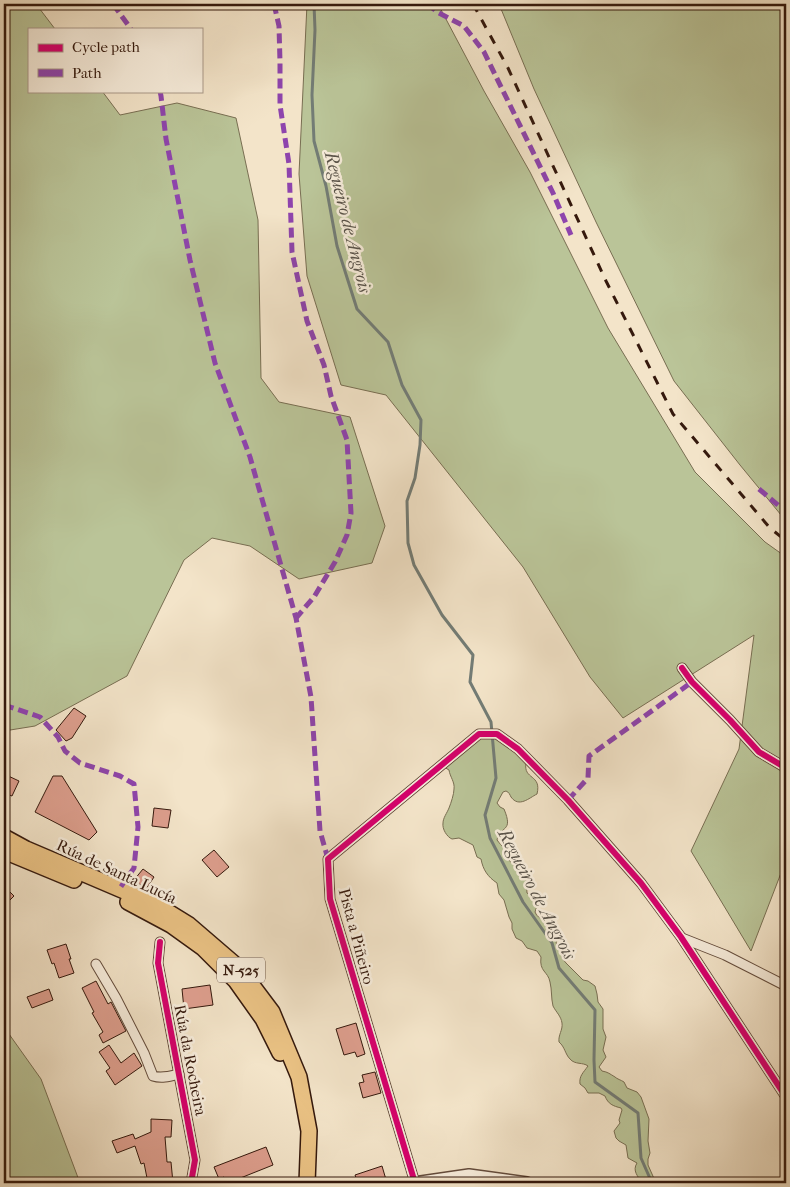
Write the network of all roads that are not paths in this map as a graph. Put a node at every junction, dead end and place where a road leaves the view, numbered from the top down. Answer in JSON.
{"nodes":[{"id":1,"x":682,"y":668,"type":"dead end"},
{"id":2,"x":786,"y":768,"type":"edge"},
{"id":3,"x":4,"y":837,"type":"edge"},
{"id":4,"x":4,"y":851,"type":"edge"},
{"id":5,"x":681,"y":937,"type":"junction"},
{"id":6,"x":160,"y":942,"type":"dead end"},
{"id":7,"x":96,"y":964,"type":"dead end"},
{"id":8,"x":786,"y":986,"type":"edge"},
{"id":9,"x":180,"y":1074,"type":"junction"},
{"id":10,"x":786,"y":1096,"type":"edge"},
{"id":11,"x":191,"y":1183,"type":"edge"},
{"id":12,"x":301,"y":1183,"type":"edge"},
{"id":13,"x":308,"y":1183,"type":"edge"},
{"id":14,"x":414,"y":1183,"type":"edge"},
{"id":15,"x":527,"y":1183,"type":"edge"}],
"edges":[{"from":1,"to":2,"type":"street"},
{"from":3,"to":13,"type":"highway","name":"Rúa de Santa Lucía","number":"N-525"},
{"from":4,"to":12,"type":"highway","name":"Rúa de Santa Lucía","number":"N-525"},
{"from":5,"to":8,"type":"street"},
{"from":5,"to":10,"type":"street"},
{"from":5,"to":14,"type":"street","name":"Pista a Piñeiro"},
{"from":6,"to":9,"type":"street","name":"Rúa da Rocheira"},
{"from":7,"to":9,"type":"street","name":"Rúa da Rocheira"},
{"from":9,"to":11,"type":"street","name":"Rúa da Rocheira"},
{"from":14,"to":15,"type":"street"}]}
